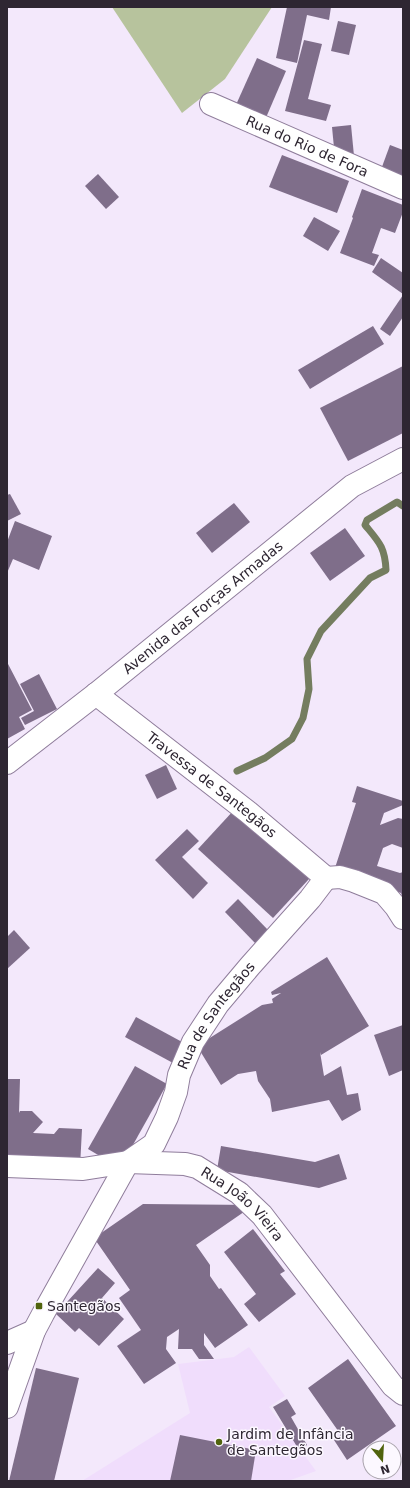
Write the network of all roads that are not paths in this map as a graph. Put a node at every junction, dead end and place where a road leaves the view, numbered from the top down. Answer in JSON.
{"nodes":[{"id":1,"x":212,"y":104,"type":"dead end"},
{"id":2,"x":403,"y":188,"type":"edge"},
{"id":3,"x":403,"y":459,"type":"edge"},
{"id":4,"x":96,"y":694,"type":"junction"},
{"id":5,"x":7,"y":764,"type":"edge"},
{"id":6,"x":326,"y":878,"type":"junction"},
{"id":7,"x":403,"y":918,"type":"edge"},
{"id":8,"x":128,"y":1162,"type":"junction"},
{"id":9,"x":7,"y":1166,"type":"edge"},
{"id":10,"x":34,"y":1331,"type":"junction"},
{"id":11,"x":7,"y":1343,"type":"edge"},
{"id":12,"x":403,"y":1394,"type":"edge"},
{"id":13,"x":7,"y":1407,"type":"edge"}],
"edges":[{"from":1,"to":2,"type":"street","name":"Rua do Rio de Fora"},
{"from":3,"to":4,"type":"street","name":"Avenida das Forças Armadas"},
{"from":4,"to":5,"type":"street","name":"Avenida das Forças Armadas"},
{"from":4,"to":6,"type":"street","name":"Travessa de Santegãos"},
{"from":6,"to":7,"type":"street"},
{"from":6,"to":8,"type":"street","name":"Rua de Santegãos"},
{"from":8,"to":9,"type":"street","name":"Rua João Vieira"},
{"from":8,"to":10,"type":"street"},
{"from":8,"to":12,"type":"street","name":"Rua João Vieira"},
{"from":10,"to":11,"type":"street"},
{"from":10,"to":13,"type":"street"}]}
